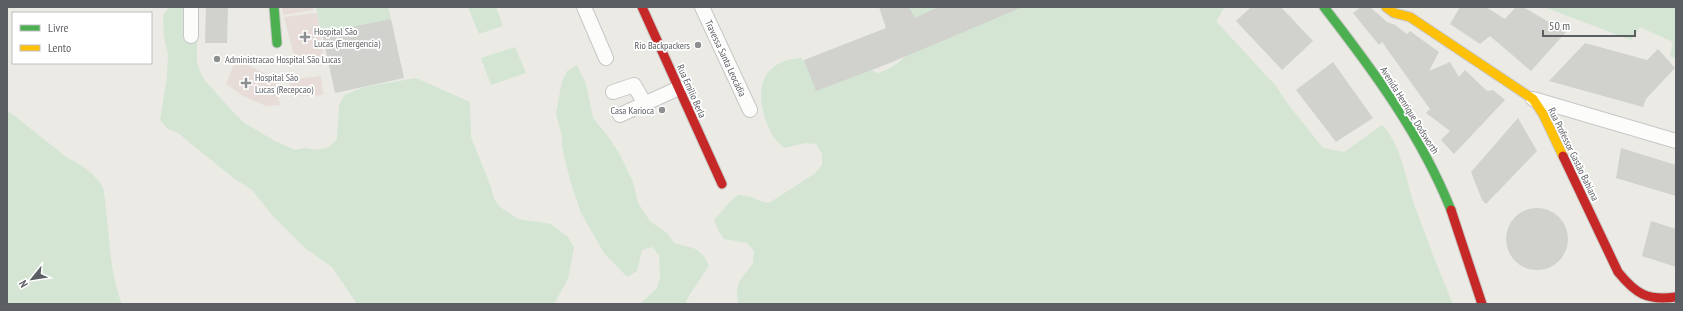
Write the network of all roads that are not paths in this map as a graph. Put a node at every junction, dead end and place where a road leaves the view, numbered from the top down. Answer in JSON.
{"nodes":[{"id":1,"x":191,"y":7,"type":"edge"},
{"id":2,"x":274,"y":7,"type":"edge"},
{"id":3,"x":584,"y":7,"type":"edge"},
{"id":4,"x":642,"y":7,"type":"edge"},
{"id":5,"x":702,"y":7,"type":"edge"},
{"id":6,"x":1324,"y":7,"type":"edge"},
{"id":7,"x":1386,"y":7,"type":"edge"},
{"id":8,"x":191,"y":36,"type":"dead end"},
{"id":9,"x":277,"y":43,"type":"dead end"},
{"id":10,"x":606,"y":58,"type":"dead end"},
{"id":11,"x":679,"y":88,"type":"junction"},
{"id":12,"x":614,"y":92,"type":"dead end"},
{"id":13,"x":1533,"y":99,"type":"junction"},
{"id":14,"x":645,"y":104,"type":"junction"},
{"id":15,"x":750,"y":110,"type":"dead end"},
{"id":16,"x":620,"y":115,"type":"dead end"},
{"id":17,"x":1676,"y":141,"type":"edge"},
{"id":18,"x":722,"y":184,"type":"dead end"},
{"id":19,"x":1676,"y":297,"type":"edge"},
{"id":20,"x":1482,"y":304,"type":"edge"}],
"edges":[{"from":1,"to":8,"type":"street"},
{"from":2,"to":9,"type":"street"},
{"from":3,"to":10,"type":"street"},
{"from":4,"to":11,"type":"street","name":"Rua Emilio Berla"},
{"from":5,"to":15,"type":"street","name":"Travessa Santa Leocádia"},
{"from":6,"to":20,"type":"street","name":"Avenida Henrique Dodsworth"},
{"from":7,"to":13,"type":"street","name":"Rua Professor Gastão Bahiana"},
{"from":11,"to":14,"type":"street"},
{"from":11,"to":18,"type":"street","name":"Rua Emilio Berla"},
{"from":12,"to":14,"type":"street"},
{"from":13,"to":17,"type":"street"},
{"from":13,"to":19,"type":"street","name":"Rua Professor Gastão Bahiana"},
{"from":14,"to":16,"type":"street"}]}
